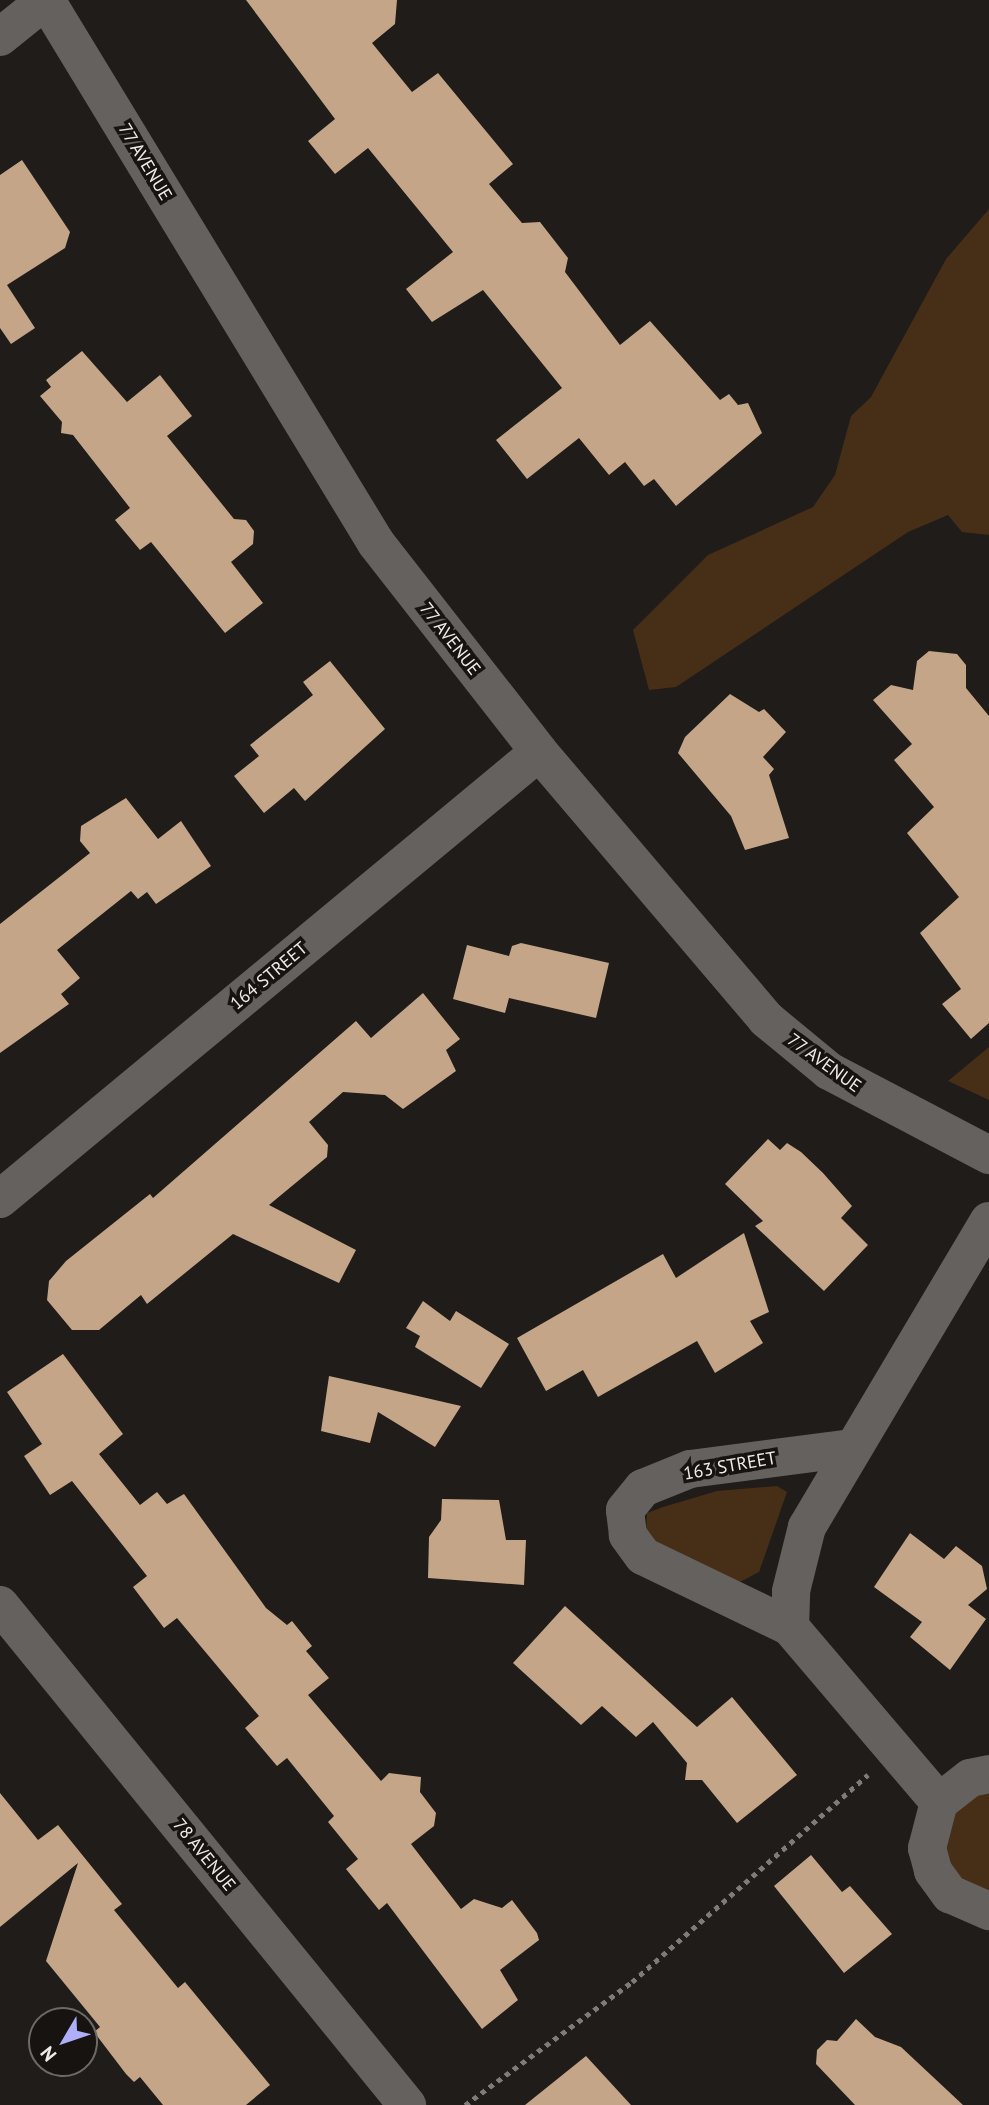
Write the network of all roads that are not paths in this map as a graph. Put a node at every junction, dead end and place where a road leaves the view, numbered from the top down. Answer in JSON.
{"nodes":[{"id":1,"x":46,"y":0,"type":"edge"},
{"id":2,"x":0,"y":37,"type":"edge"},
{"id":3,"x":538,"y":752,"type":"junction"},
{"id":4,"x":989,"y":1155,"type":"edge"},
{"id":5,"x":0,"y":1199,"type":"edge"},
{"id":6,"x":989,"y":1221,"type":"edge"},
{"id":7,"x":852,"y":1448,"type":"junction"},
{"id":8,"x":0,"y":1605,"type":"edge"},
{"id":9,"x":790,"y":1627,"type":"junction"},
{"id":10,"x":989,"y":1774,"type":"edge"},
{"id":11,"x":939,"y":1802,"type":"junction"},
{"id":12,"x":989,"y":1911,"type":"edge"},
{"id":13,"x":393,"y":2100,"type":"edge"}],
"edges":[{"from":1,"to":2,"type":"street"},
{"from":1,"to":3,"type":"street","name":"77 AVENUE"},
{"from":3,"to":4,"type":"street","name":"77 AVENUE"},
{"from":3,"to":5,"type":"street","name":"164 STREET"},
{"from":6,"to":7,"type":"street"},
{"from":7,"to":9,"type":"street"},
{"from":7,"to":9,"type":"street","name":"163 STREET"},
{"from":8,"to":13,"type":"street","name":"78 AVENUE"},
{"from":9,"to":11,"type":"street","name":"163 STREET"},
{"from":10,"to":11,"type":"street"},
{"from":11,"to":12,"type":"street"}]}
